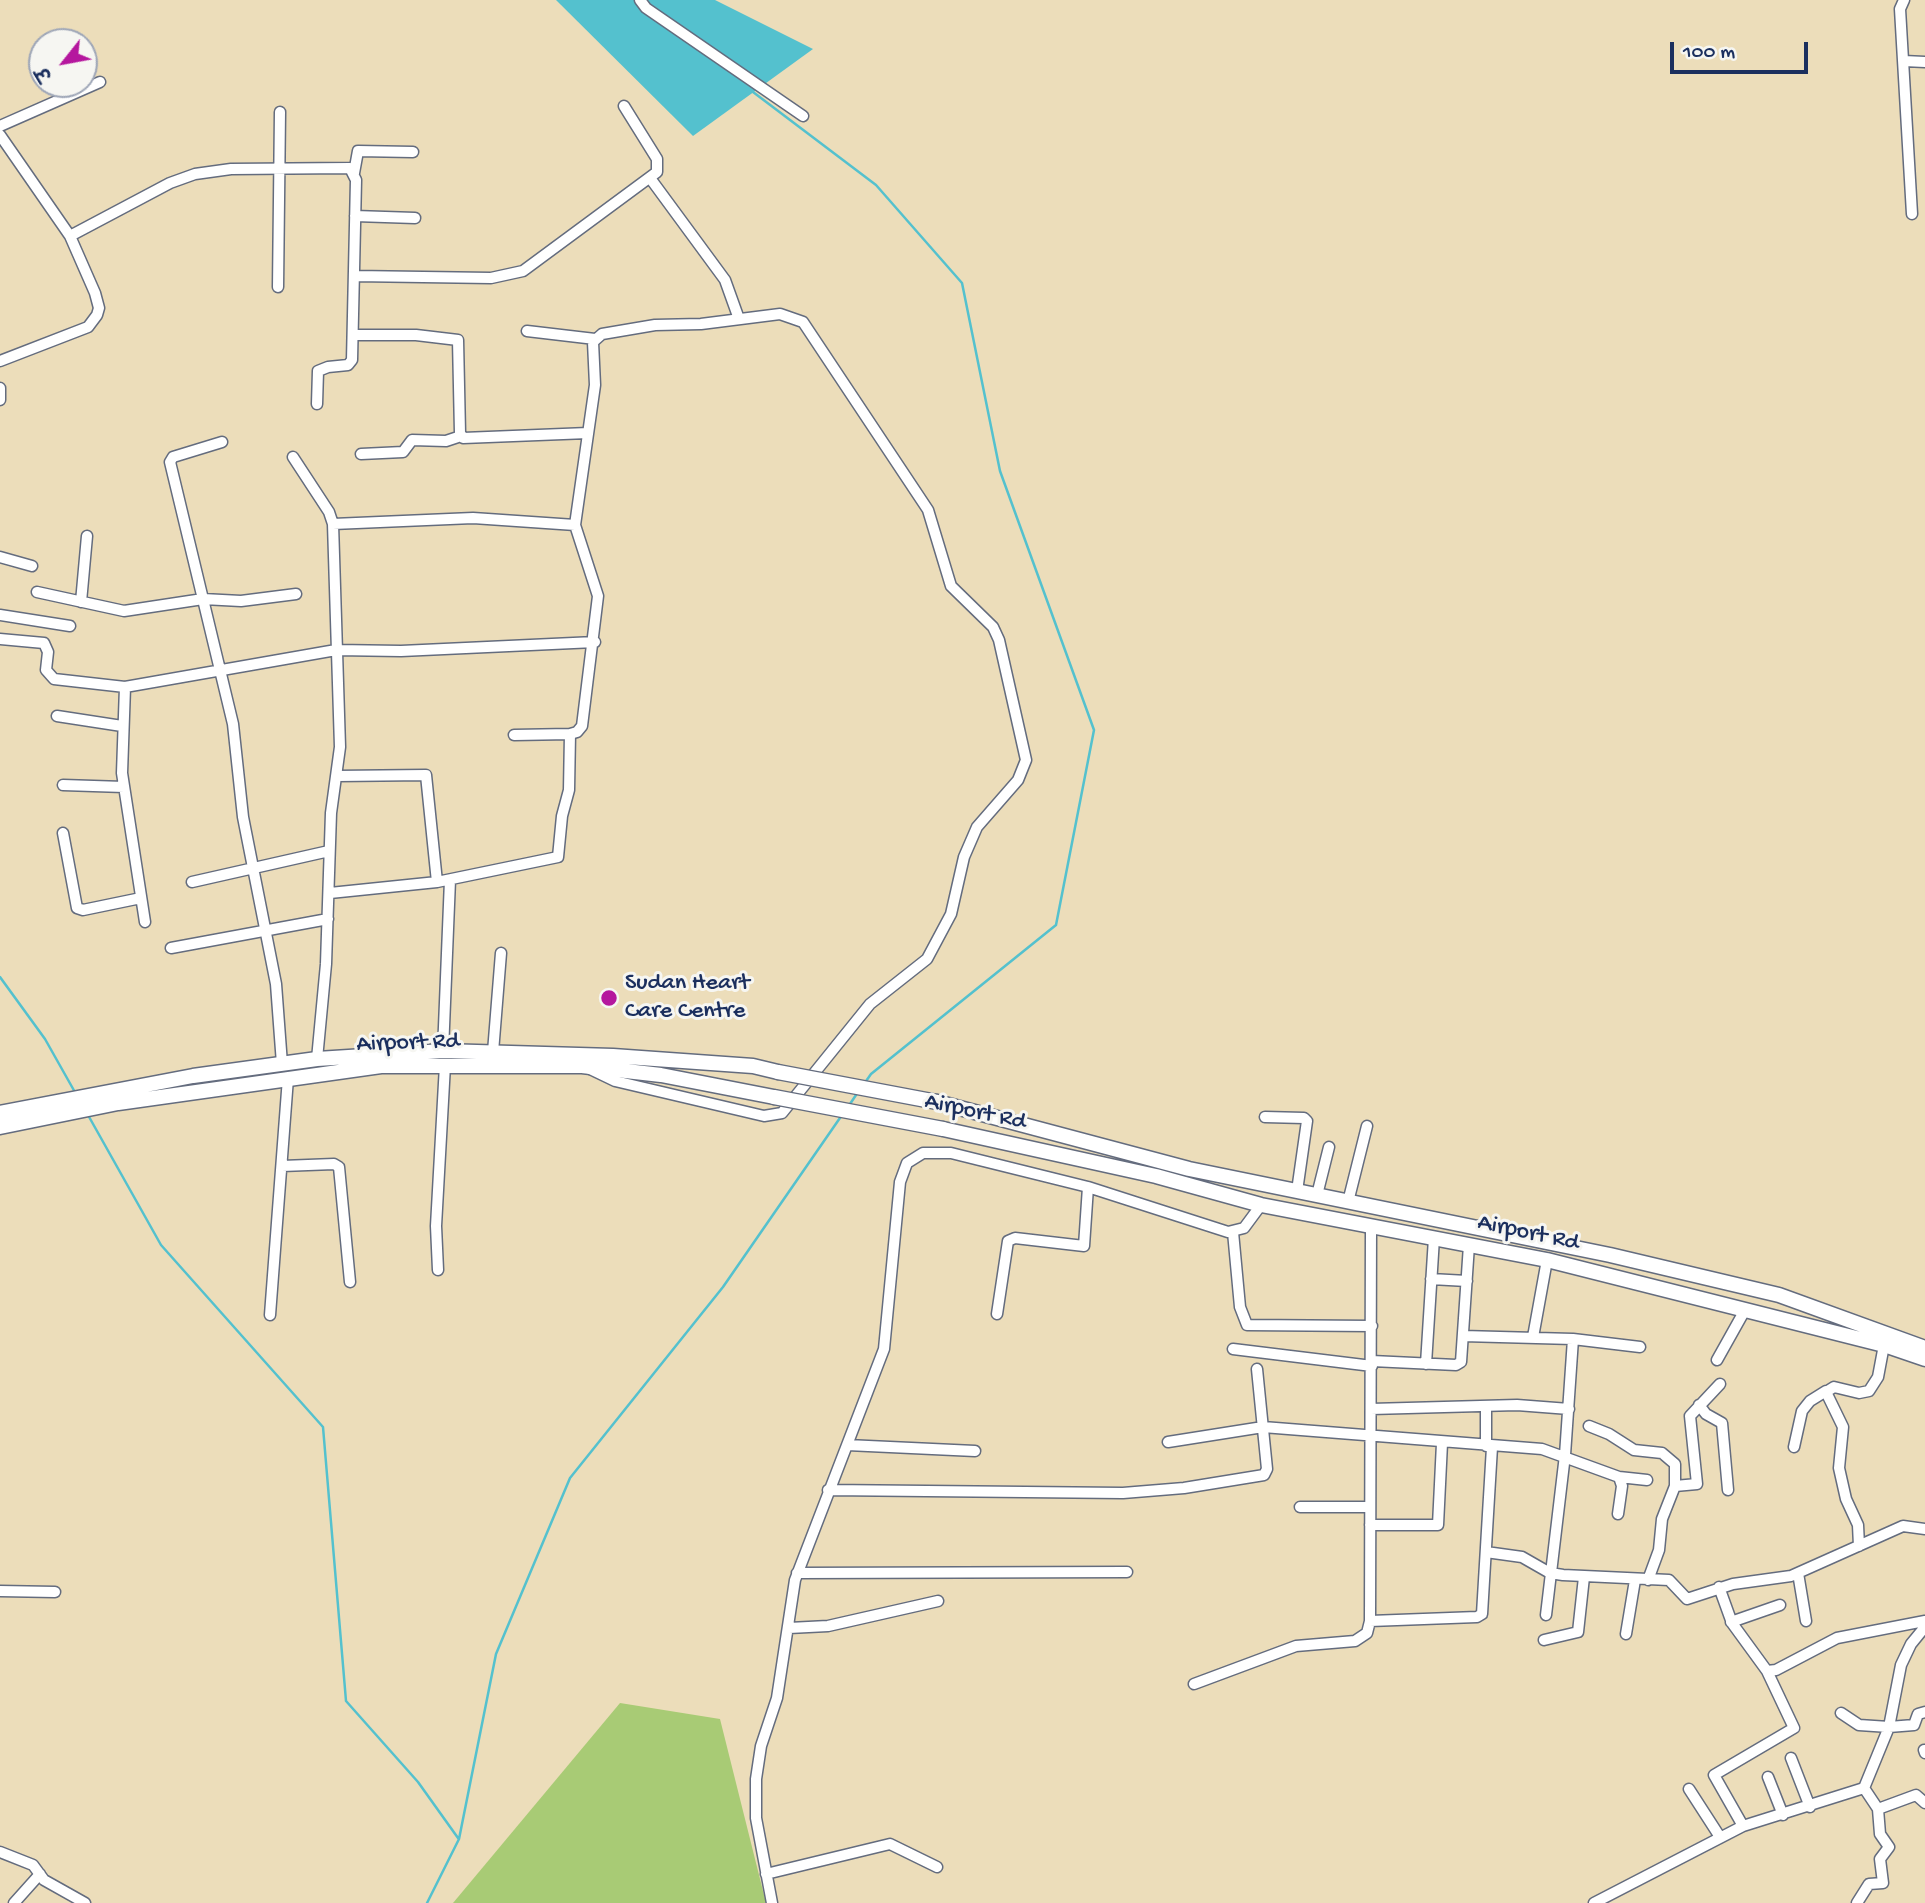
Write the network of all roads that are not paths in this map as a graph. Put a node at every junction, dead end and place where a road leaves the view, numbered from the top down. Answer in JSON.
{"nodes":[{"id":1,"x":640,"y":0,"type":"edge"},
{"id":2,"x":1904,"y":0,"type":"edge"},
{"id":3,"x":1904,"y":61,"type":"junction"},
{"id":4,"x":1925,"y":62,"type":"edge"},
{"id":5,"x":100,"y":82,"type":"dead end"},
{"id":6,"x":624,"y":106,"type":"dead end"},
{"id":7,"x":280,"y":112,"type":"dead end"},
{"id":8,"x":803,"y":116,"type":"dead end"},
{"id":9,"x":0,"y":126,"type":"edge"},
{"id":10,"x":0,"y":135,"type":"edge"},
{"id":11,"x":413,"y":152,"type":"dead end"},
{"id":12,"x":278,"y":168,"type":"junction"},
{"id":13,"x":354,"y":173,"type":"junction"},
{"id":14,"x":650,"y":178,"type":"junction"},
{"id":15,"x":1912,"y":214,"type":"dead end"},
{"id":16,"x":355,"y":216,"type":"junction"},
{"id":17,"x":415,"y":218,"type":"dead end"},
{"id":18,"x":70,"y":236,"type":"junction"},
{"id":19,"x":355,"y":276,"type":"junction"},
{"id":20,"x":278,"y":287,"type":"dead end"},
{"id":21,"x":739,"y":319,"type":"junction"},
{"id":22,"x":527,"y":331,"type":"dead end"},
{"id":23,"x":354,"y":335,"type":"junction"},
{"id":24,"x":595,"y":339,"type":"junction"},
{"id":25,"x":0,"y":361,"type":"edge"},
{"id":26,"x":0,"y":388,"type":"edge"},
{"id":27,"x":0,"y":400,"type":"edge"},
{"id":28,"x":317,"y":404,"type":"dead end"},
{"id":29,"x":588,"y":433,"type":"junction"},
{"id":30,"x":461,"y":436,"type":"junction"},
{"id":31,"x":222,"y":442,"type":"dead end"},
{"id":32,"x":361,"y":454,"type":"dead end"},
{"id":33,"x":293,"y":457,"type":"dead end"},
{"id":34,"x":332,"y":524,"type":"junction"},
{"id":35,"x":575,"y":525,"type":"junction"},
{"id":36,"x":87,"y":536,"type":"dead end"},
{"id":37,"x":0,"y":556,"type":"edge"},
{"id":38,"x":32,"y":565,"type":"dead end"},
{"id":39,"x":37,"y":592,"type":"dead end"},
{"id":40,"x":296,"y":594,"type":"dead end"},
{"id":41,"x":203,"y":599,"type":"junction"},
{"id":42,"x":81,"y":602,"type":"junction"},
{"id":43,"x":0,"y":615,"type":"edge"},
{"id":44,"x":70,"y":626,"type":"dead end"},
{"id":45,"x":0,"y":639,"type":"edge"},
{"id":46,"x":595,"y":642,"type":"junction"},
{"id":47,"x":336,"y":650,"type":"junction"},
{"id":48,"x":221,"y":670,"type":"junction"},
{"id":49,"x":125,"y":687,"type":"junction"},
{"id":50,"x":57,"y":716,"type":"dead end"},
{"id":51,"x":122,"y":726,"type":"junction"},
{"id":52,"x":570,"y":734,"type":"junction"},
{"id":53,"x":514,"y":735,"type":"dead end"},
{"id":54,"x":337,"y":776,"type":"junction"},
{"id":55,"x":64,"y":785,"type":"dead end"},
{"id":56,"x":124,"y":787,"type":"junction"},
{"id":57,"x":63,"y":833,"type":"dead end"},
{"id":58,"x":329,"y":851,"type":"junction"},
{"id":59,"x":256,"y":868,"type":"junction"},
{"id":60,"x":450,"y":880,"type":"junction"},
{"id":61,"x":192,"y":882,"type":"dead end"},
{"id":62,"x":437,"y":882,"type":"junction"},
{"id":63,"x":330,"y":893,"type":"junction"},
{"id":64,"x":141,"y":898,"type":"junction"},
{"id":65,"x":328,"y":919,"type":"junction"},
{"id":66,"x":145,"y":922,"type":"dead end"},
{"id":67,"x":268,"y":929,"type":"junction"},
{"id":68,"x":171,"y":948,"type":"dead end"},
{"id":69,"x":501,"y":953,"type":"dead end"},
{"id":70,"x":493,"y":1052,"type":"junction"},
{"id":71,"x":444,"y":1058,"type":"junction"},
{"id":72,"x":317,"y":1059,"type":"junction"},
{"id":73,"x":282,"y":1064,"type":"junction"},
{"id":74,"x":585,"y":1066,"type":"junction"},
{"id":75,"x":288,"y":1078,"type":"junction"},
{"id":76,"x":118,"y":1097,"type":"junction"},
{"id":77,"x":49,"y":1108,"type":"junction"},
{"id":78,"x":0,"y":1113,"type":"edge"},
{"id":79,"x":1265,"y":1117,"type":"dead end"},
{"id":80,"x":1367,"y":1126,"type":"dead end"},
{"id":81,"x":0,"y":1127,"type":"edge"},
{"id":82,"x":1329,"y":1147,"type":"dead end"},
{"id":83,"x":282,"y":1166,"type":"junction"},
{"id":84,"x":1088,"y":1187,"type":"junction"},
{"id":85,"x":1297,"y":1191,"type":"junction"},
{"id":86,"x":1317,"y":1195,"type":"junction"},
{"id":87,"x":1348,"y":1202,"type":"junction"},
{"id":88,"x":1261,"y":1205,"type":"junction"},
{"id":89,"x":1371,"y":1226,"type":"junction"},
{"id":90,"x":1233,"y":1232,"type":"junction"},
{"id":91,"x":1434,"y":1238,"type":"junction"},
{"id":92,"x":1469,"y":1245,"type":"junction"},
{"id":93,"x":1546,"y":1260,"type":"junction"},
{"id":94,"x":438,"y":1270,"type":"dead end"},
{"id":95,"x":1431,"y":1279,"type":"junction"},
{"id":96,"x":1466,"y":1281,"type":"junction"},
{"id":97,"x":350,"y":1282,"type":"dead end"},
{"id":98,"x":1745,"y":1310,"type":"junction"},
{"id":99,"x":997,"y":1314,"type":"dead end"},
{"id":100,"x":270,"y":1315,"type":"dead end"},
{"id":101,"x":1372,"y":1326,"type":"junction"},
{"id":102,"x":1464,"y":1336,"type":"junction"},
{"id":103,"x":1533,"y":1337,"type":"junction"},
{"id":104,"x":1573,"y":1339,"type":"junction"},
{"id":105,"x":1884,"y":1345,"type":"junction"},
{"id":106,"x":1640,"y":1347,"type":"dead end"},
{"id":107,"x":1925,"y":1348,"type":"edge"},
{"id":108,"x":1233,"y":1349,"type":"dead end"},
{"id":109,"x":1925,"y":1359,"type":"edge"},
{"id":110,"x":1717,"y":1360,"type":"dead end"},
{"id":111,"x":1372,"y":1364,"type":"junction"},
{"id":112,"x":1426,"y":1364,"type":"junction"},
{"id":113,"x":1257,"y":1369,"type":"dead end"},
{"id":114,"x":1720,"y":1384,"type":"dead end"},
{"id":115,"x":1826,"y":1391,"type":"junction"},
{"id":116,"x":1699,"y":1405,"type":"junction"},
{"id":117,"x":1486,"y":1406,"type":"junction"},
{"id":118,"x":1371,"y":1409,"type":"junction"},
{"id":119,"x":1569,"y":1409,"type":"junction"},
{"id":120,"x":1589,"y":1426,"type":"dead end"},
{"id":121,"x":1263,"y":1427,"type":"junction"},
{"id":122,"x":1369,"y":1437,"type":"junction"},
{"id":123,"x":1168,"y":1442,"type":"dead end"},
{"id":124,"x":1442,"y":1443,"type":"junction"},
{"id":125,"x":847,"y":1445,"type":"junction"},
{"id":126,"x":1489,"y":1446,"type":"junction"},
{"id":127,"x":1794,"y":1447,"type":"dead end"},
{"id":128,"x":975,"y":1451,"type":"dead end"},
{"id":129,"x":1565,"y":1455,"type":"junction"},
{"id":130,"x":1619,"y":1477,"type":"junction"},
{"id":131,"x":1647,"y":1480,"type":"dead end"},
{"id":132,"x":1675,"y":1486,"type":"junction"},
{"id":133,"x":828,"y":1490,"type":"junction"},
{"id":134,"x":1728,"y":1490,"type":"dead end"},
{"id":135,"x":1300,"y":1507,"type":"dead end"},
{"id":136,"x":1370,"y":1507,"type":"junction"},
{"id":137,"x":1618,"y":1514,"type":"dead end"},
{"id":138,"x":1370,"y":1525,"type":"junction"},
{"id":139,"x":1925,"y":1530,"type":"edge"},
{"id":140,"x":1858,"y":1546,"type":"junction"},
{"id":141,"x":1486,"y":1552,"type":"junction"},
{"id":142,"x":1127,"y":1572,"type":"dead end"},
{"id":143,"x":797,"y":1573,"type":"junction"},
{"id":144,"x":1550,"y":1573,"type":"junction"},
{"id":145,"x":1798,"y":1573,"type":"junction"},
{"id":146,"x":1584,"y":1577,"type":"junction"},
{"id":147,"x":1635,"y":1580,"type":"junction"},
{"id":148,"x":1648,"y":1580,"type":"junction"},
{"id":149,"x":1719,"y":1587,"type":"junction"},
{"id":150,"x":0,"y":1591,"type":"edge"},
{"id":151,"x":55,"y":1592,"type":"dead end"},
{"id":152,"x":938,"y":1601,"type":"dead end"},
{"id":153,"x":1780,"y":1605,"type":"dead end"},
{"id":154,"x":1546,"y":1615,"type":"dead end"},
{"id":155,"x":1925,"y":1620,"type":"edge"},
{"id":156,"x":1370,"y":1621,"type":"junction"},
{"id":157,"x":1806,"y":1621,"type":"dead end"},
{"id":158,"x":1731,"y":1622,"type":"junction"},
{"id":159,"x":789,"y":1628,"type":"junction"},
{"id":160,"x":1925,"y":1628,"type":"edge"},
{"id":161,"x":1626,"y":1634,"type":"dead end"},
{"id":162,"x":1544,"y":1640,"type":"dead end"},
{"id":163,"x":1767,"y":1671,"type":"junction"},
{"id":164,"x":1194,"y":1684,"type":"dead end"},
{"id":165,"x":1925,"y":1712,"type":"edge"},
{"id":166,"x":1841,"y":1713,"type":"dead end"},
{"id":167,"x":1889,"y":1727,"type":"junction"},
{"id":168,"x":1791,"y":1758,"type":"dead end"},
{"id":169,"x":1768,"y":1777,"type":"dead end"},
{"id":170,"x":1864,"y":1788,"type":"junction"},
{"id":171,"x":1689,"y":1789,"type":"dead end"},
{"id":172,"x":1920,"y":1792,"type":"edge"},
{"id":173,"x":1925,"y":1803,"type":"edge"},
{"id":174,"x":1810,"y":1807,"type":"junction"},
{"id":175,"x":1878,"y":1809,"type":"junction"},
{"id":176,"x":1783,"y":1815,"type":"junction"},
{"id":177,"x":1743,"y":1826,"type":"junction"},
{"id":178,"x":1720,"y":1837,"type":"junction"},
{"id":179,"x":0,"y":1852,"type":"edge"},
{"id":180,"x":937,"y":1867,"type":"dead end"},
{"id":181,"x":40,"y":1874,"type":"junction"},
{"id":182,"x":766,"y":1874,"type":"junction"},
{"id":183,"x":14,"y":1903,"type":"edge"},
{"id":184,"x":85,"y":1903,"type":"edge"},
{"id":185,"x":772,"y":1903,"type":"edge"},
{"id":186,"x":1594,"y":1903,"type":"edge"},
{"id":187,"x":1857,"y":1903,"type":"edge"}],
"edges":[{"from":1,"to":8,"type":"street"},
{"from":2,"to":3,"type":"street"},
{"from":3,"to":4,"type":"street"},
{"from":3,"to":15,"type":"street"},
{"from":5,"to":9,"type":"street"},
{"from":6,"to":14,"type":"street"},
{"from":7,"to":12,"type":"street"},
{"from":10,"to":18,"type":"street"},
{"from":11,"to":13,"type":"street"},
{"from":12,"to":13,"type":"street"},
{"from":12,"to":18,"type":"street"},
{"from":12,"to":20,"type":"street"},
{"from":13,"to":16,"type":"street"},
{"from":14,"to":19,"type":"street"},
{"from":14,"to":21,"type":"street"},
{"from":16,"to":17,"type":"street"},
{"from":16,"to":19,"type":"street"},
{"from":18,"to":25,"type":"street"},
{"from":19,"to":23,"type":"street"},
{"from":21,"to":24,"type":"street"},
{"from":21,"to":74,"type":"street"},
{"from":22,"to":24,"type":"street"},
{"from":23,"to":28,"type":"street"},
{"from":23,"to":30,"type":"street"},
{"from":24,"to":29,"type":"street"},
{"from":26,"to":27,"type":"street"},
{"from":29,"to":30,"type":"street"},
{"from":29,"to":35,"type":"street"},
{"from":30,"to":32,"type":"street"},
{"from":31,"to":41,"type":"street"},
{"from":33,"to":34,"type":"street"},
{"from":34,"to":35,"type":"street"},
{"from":34,"to":47,"type":"street"},
{"from":35,"to":46,"type":"street"},
{"from":36,"to":42,"type":"street"},
{"from":37,"to":38,"type":"street"},
{"from":39,"to":42,"type":"street"},
{"from":40,"to":41,"type":"street"},
{"from":41,"to":42,"type":"street"},
{"from":41,"to":48,"type":"street"},
{"from":43,"to":44,"type":"street"},
{"from":45,"to":49,"type":"street"},
{"from":46,"to":47,"type":"street"},
{"from":46,"to":52,"type":"street"},
{"from":47,"to":48,"type":"street"},
{"from":47,"to":54,"type":"street"},
{"from":48,"to":49,"type":"street"},
{"from":48,"to":59,"type":"street"},
{"from":49,"to":51,"type":"street"},
{"from":50,"to":51,"type":"street"},
{"from":51,"to":56,"type":"street"},
{"from":52,"to":53,"type":"street"},
{"from":52,"to":60,"type":"street"},
{"from":54,"to":58,"type":"street"},
{"from":54,"to":62,"type":"street"},
{"from":55,"to":56,"type":"street"},
{"from":56,"to":64,"type":"street"},
{"from":57,"to":64,"type":"street"},
{"from":58,"to":59,"type":"street"},
{"from":58,"to":63,"type":"street"},
{"from":59,"to":61,"type":"street"},
{"from":59,"to":67,"type":"street"},
{"from":60,"to":62,"type":"street"},
{"from":60,"to":71,"type":"street"},
{"from":62,"to":63,"type":"street"},
{"from":63,"to":65,"type":"street"},
{"from":64,"to":66,"type":"street"},
{"from":65,"to":67,"type":"street"},
{"from":65,"to":72,"type":"street"},
{"from":67,"to":68,"type":"street"},
{"from":67,"to":73,"type":"street"},
{"from":69,"to":70,"type":"street"},
{"from":70,"to":71,"type":"main road"},
{"from":70,"to":85,"type":"main road","bridge":true},
{"from":71,"to":72,"type":"main road"},
{"from":71,"to":74,"type":"main road","name":"Airport Rd"},
{"from":71,"to":75,"type":"main road","name":"Airport Rd"},
{"from":71,"to":94,"type":"street"},
{"from":72,"to":73,"type":"main road"},
{"from":73,"to":76,"type":"main road"},
{"from":74,"to":88,"type":"main road","name":"Airport Rd","bridge":true},
{"from":75,"to":76,"type":"main road","name":"Airport Rd"},
{"from":75,"to":83,"type":"street"},
{"from":76,"to":77,"type":"main road","name":"Airport Rd"},
{"from":77,"to":78,"type":"main road"},
{"from":77,"to":81,"type":"main road","name":"Airport Rd"},
{"from":79,"to":85,"type":"street"},
{"from":80,"to":87,"type":"street"},
{"from":82,"to":86,"type":"street"},
{"from":83,"to":97,"type":"street"},
{"from":83,"to":100,"type":"street"},
{"from":84,"to":90,"type":"street"},
{"from":84,"to":99,"type":"street"},
{"from":84,"to":125,"type":"street"},
{"from":85,"to":86,"type":"main road"},
{"from":86,"to":87,"type":"main road"},
{"from":87,"to":107,"type":"main road"},
{"from":88,"to":89,"type":"main road","name":"Airport Rd"},
{"from":88,"to":90,"type":"street"},
{"from":89,"to":91,"type":"main road","name":"Airport Rd"},
{"from":89,"to":101,"type":"street"},
{"from":90,"to":101,"type":"street"},
{"from":91,"to":92,"type":"main road","name":"Airport Rd"},
{"from":91,"to":95,"type":"street"},
{"from":92,"to":93,"type":"main road","name":"Airport Rd"},
{"from":92,"to":96,"type":"street"},
{"from":93,"to":98,"type":"main road","name":"Airport Rd"},
{"from":93,"to":103,"type":"street"},
{"from":95,"to":96,"type":"street"},
{"from":95,"to":112,"type":"street"},
{"from":96,"to":102,"type":"street"},
{"from":98,"to":105,"type":"main road","name":"Airport Rd"},
{"from":98,"to":110,"type":"street"},
{"from":101,"to":111,"type":"street"},
{"from":102,"to":103,"type":"street"},
{"from":102,"to":112,"type":"street"},
{"from":103,"to":104,"type":"street"},
{"from":104,"to":106,"type":"street"},
{"from":104,"to":119,"type":"street"},
{"from":105,"to":109,"type":"main road","name":"Airport Rd"},
{"from":105,"to":115,"type":"street"},
{"from":108,"to":111,"type":"street"},
{"from":111,"to":112,"type":"street"},
{"from":111,"to":118,"type":"street"},
{"from":113,"to":121,"type":"street"},
{"from":114,"to":116,"type":"street"},
{"from":115,"to":127,"type":"street"},
{"from":115,"to":140,"type":"street"},
{"from":116,"to":132,"type":"street"},
{"from":116,"to":134,"type":"street"},
{"from":117,"to":118,"type":"street"},
{"from":117,"to":119,"type":"street"},
{"from":117,"to":126,"type":"street"},
{"from":118,"to":122,"type":"street"},
{"from":119,"to":129,"type":"street"},
{"from":120,"to":132,"type":"street"},
{"from":121,"to":122,"type":"street"},
{"from":121,"to":123,"type":"street"},
{"from":121,"to":133,"type":"street"},
{"from":122,"to":124,"type":"street"},
{"from":122,"to":136,"type":"street"},
{"from":124,"to":126,"type":"street"},
{"from":124,"to":138,"type":"street"},
{"from":125,"to":128,"type":"street"},
{"from":125,"to":133,"type":"street"},
{"from":126,"to":129,"type":"street"},
{"from":126,"to":141,"type":"street"},
{"from":129,"to":130,"type":"street"},
{"from":129,"to":144,"type":"street"},
{"from":130,"to":131,"type":"street"},
{"from":130,"to":137,"type":"street"},
{"from":132,"to":148,"type":"street"},
{"from":133,"to":143,"type":"street"},
{"from":135,"to":136,"type":"street"},
{"from":136,"to":138,"type":"street"},
{"from":138,"to":156,"type":"street"},
{"from":139,"to":140,"type":"street"},
{"from":140,"to":145,"type":"street"},
{"from":141,"to":144,"type":"street"},
{"from":141,"to":156,"type":"street"},
{"from":142,"to":143,"type":"street"},
{"from":143,"to":159,"type":"street"},
{"from":144,"to":146,"type":"street"},
{"from":144,"to":154,"type":"street"},
{"from":145,"to":149,"type":"street"},
{"from":145,"to":157,"type":"street"},
{"from":146,"to":147,"type":"street"},
{"from":146,"to":162,"type":"street"},
{"from":147,"to":148,"type":"street"},
{"from":147,"to":161,"type":"street"},
{"from":148,"to":149,"type":"street"},
{"from":149,"to":158,"type":"street"},
{"from":150,"to":151,"type":"street"},
{"from":152,"to":159,"type":"street"},
{"from":153,"to":158,"type":"street"},
{"from":155,"to":163,"type":"street"},
{"from":156,"to":164,"type":"street"},
{"from":158,"to":163,"type":"street"},
{"from":159,"to":182,"type":"street"},
{"from":160,"to":167,"type":"street"},
{"from":163,"to":177,"type":"street"},
{"from":165,"to":167,"type":"street"},
{"from":166,"to":167,"type":"street"},
{"from":167,"to":170,"type":"street"},
{"from":168,"to":174,"type":"street"},
{"from":169,"to":176,"type":"street"},
{"from":170,"to":174,"type":"street"},
{"from":170,"to":175,"type":"street"},
{"from":171,"to":178,"type":"street"},
{"from":172,"to":173,"type":"street"},
{"from":172,"to":175,"type":"street"},
{"from":174,"to":176,"type":"street"},
{"from":175,"to":187,"type":"street"},
{"from":176,"to":177,"type":"street"},
{"from":177,"to":178,"type":"street"},
{"from":178,"to":186,"type":"street"},
{"from":179,"to":181,"type":"street"},
{"from":180,"to":182,"type":"street"},
{"from":181,"to":183,"type":"street"},
{"from":181,"to":184,"type":"street"},
{"from":182,"to":185,"type":"street"}]}
